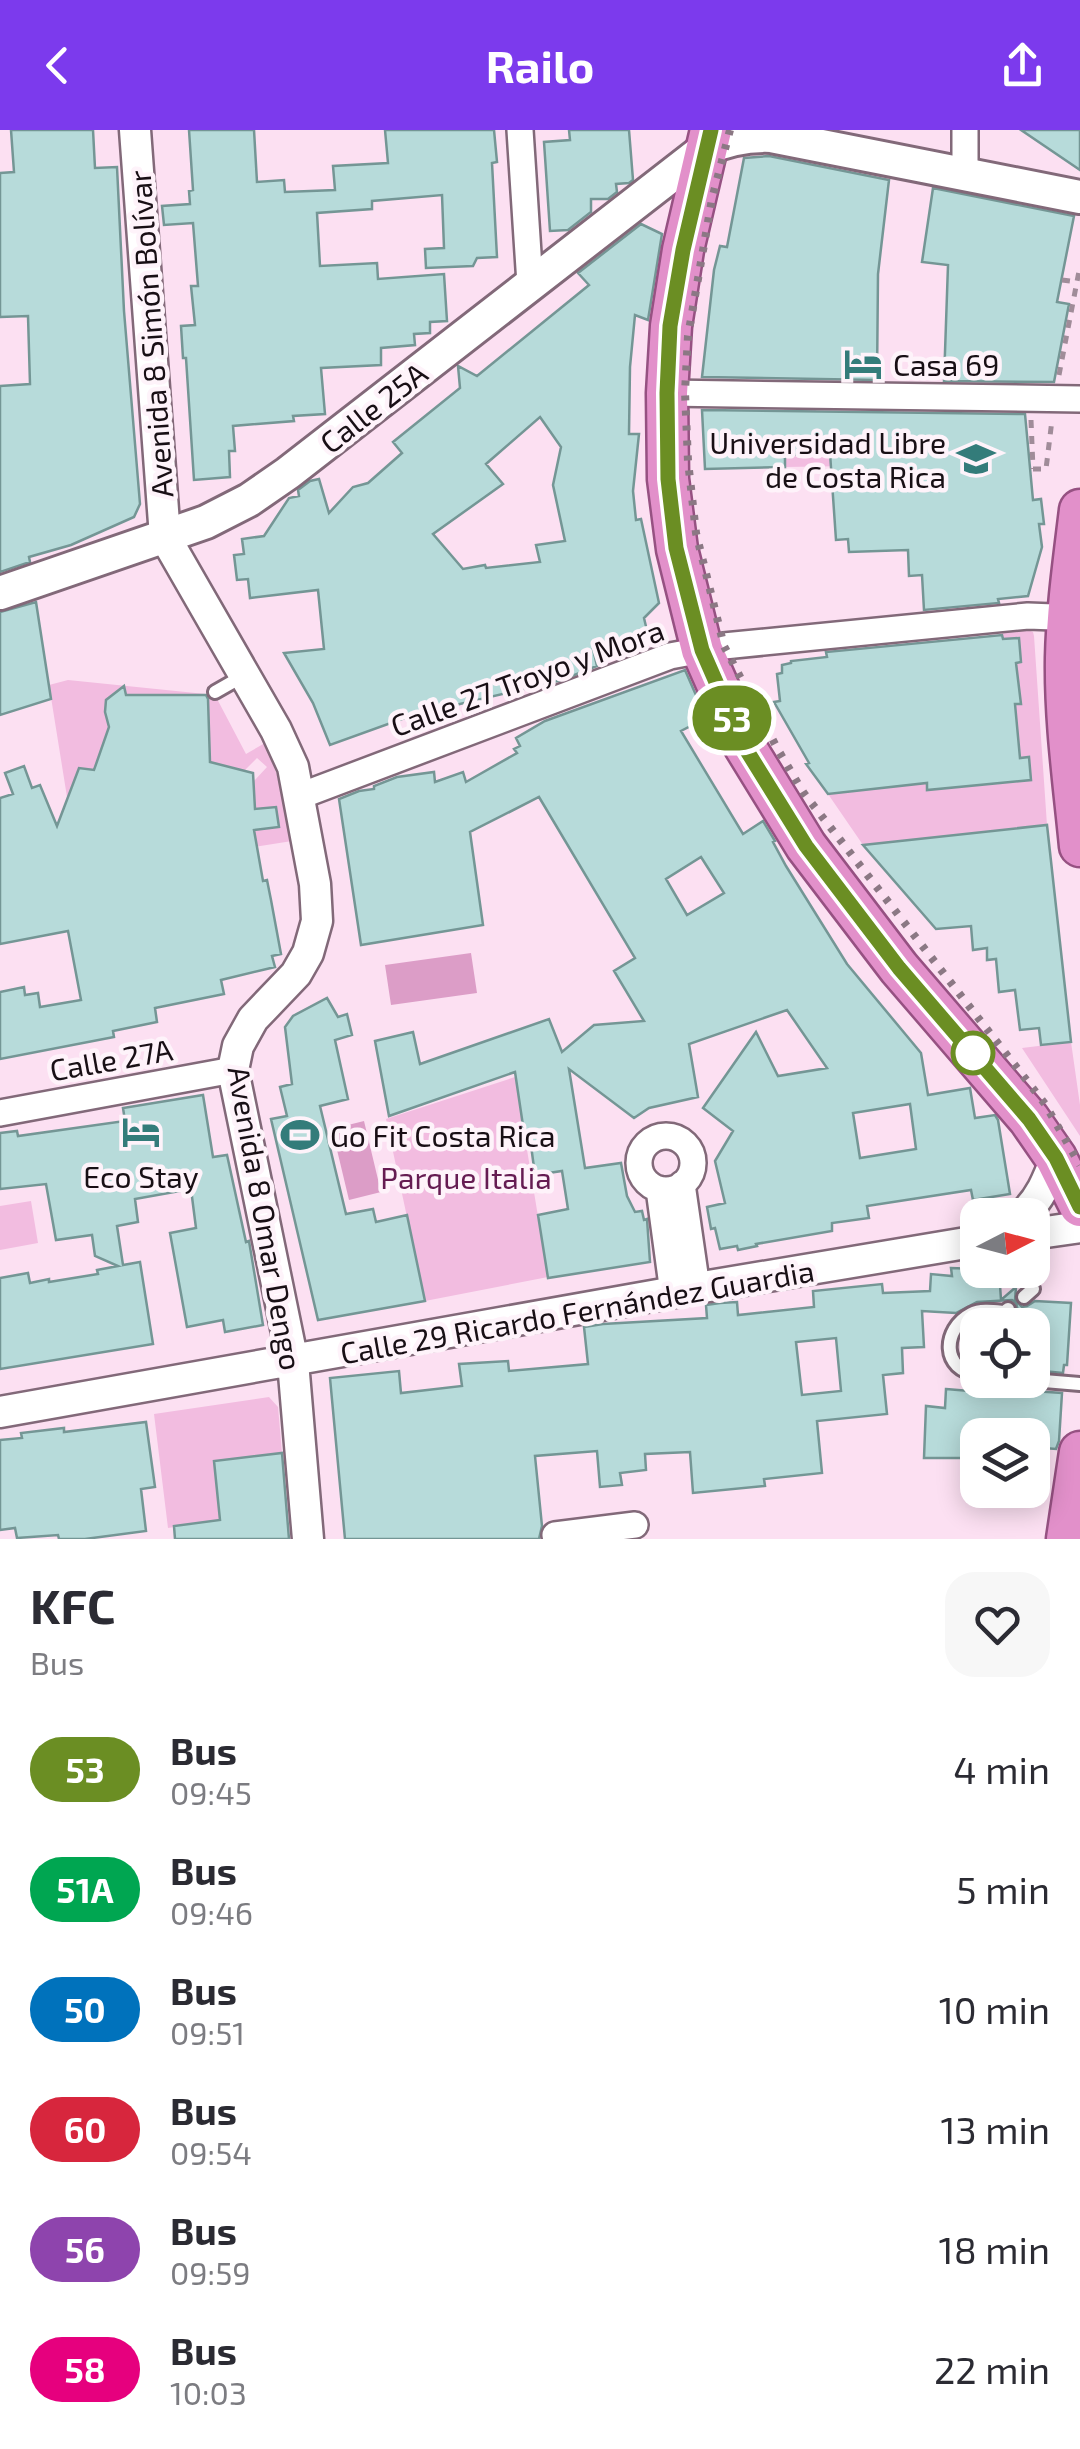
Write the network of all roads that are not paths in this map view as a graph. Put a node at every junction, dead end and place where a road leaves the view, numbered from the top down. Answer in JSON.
{"nodes":[{"id":1,"x":136,"y":130,"type":"edge"},
{"id":2,"x":520,"y":130,"type":"edge"},
{"id":3,"x":965,"y":130,"type":"edge"},
{"id":4,"x":708,"y":139,"type":"edge"},
{"id":5,"x":965,"y":174,"type":"junction"},
{"id":6,"x":1080,"y":197,"type":"edge"},
{"id":7,"x":530,"y":284,"type":"junction"},
{"id":8,"x":667,"y":393,"type":"junction"},
{"id":9,"x":1080,"y":399,"type":"edge"},
{"id":10,"x":1080,"y":510,"type":"edge"},
{"id":11,"x":164,"y":538,"type":"junction"},
{"id":12,"x":0,"y":594,"type":"edge"},
{"id":13,"x":1074,"y":618,"type":"edge"},
{"id":14,"x":702,"y":650,"type":"junction"},
{"id":15,"x":244,"y":675,"type":"junction"},
{"id":16,"x":215,"y":692,"type":"dead end"},
{"id":17,"x":300,"y":796,"type":"junction"},
{"id":18,"x":1080,"y":846,"type":"edge"},
{"id":19,"x":233,"y":1070,"type":"junction"},
{"id":20,"x":0,"y":1113,"type":"edge"},
{"id":21,"x":1056,"y":1158,"type":"junction"},
{"id":22,"x":670,"y":1187,"type":"dead end"},
{"id":23,"x":1036,"y":1198,"type":"edge"},
{"id":24,"x":1080,"y":1206,"type":"edge"},
{"id":25,"x":1080,"y":1227,"type":"edge"},
{"id":26,"x":1050,"y":1231,"type":"edge"},
{"id":27,"x":960,"y":1245,"type":"edge"},
{"id":28,"x":685,"y":1290,"type":"junction"},
{"id":29,"x":960,"y":1325,"type":"edge"},
{"id":30,"x":293,"y":1362,"type":"junction"},
{"id":31,"x":960,"y":1370,"type":"edge"},
{"id":32,"x":1050,"y":1382,"type":"edge"},
{"id":33,"x":1080,"y":1384,"type":"edge"},
{"id":34,"x":0,"y":1412,"type":"edge"},
{"id":35,"x":1080,"y":1452,"type":"edge"},
{"id":36,"x":635,"y":1525,"type":"dead end"},
{"id":37,"x":555,"y":1537,"type":"edge"},
{"id":38,"x":308,"y":1539,"type":"edge"},
{"id":39,"x":1067,"y":1539,"type":"edge"}],
"edges":[{"from":1,"to":11,"type":"street","name":"Avenida 8 Simón Bolívar"},
{"from":2,"to":7,"type":"street"},
{"from":3,"to":5,"type":"street"},
{"from":4,"to":5,"type":"main road"},
{"from":4,"to":7,"type":"main road","name":"Calle 25A"},
{"from":4,"to":8,"type":"highway"},
{"from":5,"to":6,"type":"main road"},
{"from":7,"to":11,"type":"main road","name":"Calle 25A"},
{"from":8,"to":9,"type":"street"},
{"from":8,"to":14,"type":"highway"},
{"from":10,"to":13,"type":"highway"},
{"from":11,"to":12,"type":"main road","name":"Calle 25A"},
{"from":11,"to":15,"type":"street","name":"Avenida 8 Omar Dengo"},
{"from":13,"to":14,"type":"street","name":"Calle 27 Troyo y Mora"},
{"from":13,"to":18,"type":"highway"},
{"from":14,"to":17,"type":"street","name":"Calle 27 Troyo y Mora"},
{"from":14,"to":21,"type":"highway"},
{"from":15,"to":16,"type":"lane"},
{"from":15,"to":17,"type":"street","name":"Avenida 8 Omar Dengo"},
{"from":17,"to":19,"type":"street","name":"Avenida 8 Omar Dengo"},
{"from":19,"to":20,"type":"street","name":"Calle 27A"},
{"from":19,"to":30,"type":"street","name":"Avenida 8 Omar Dengo"},
{"from":21,"to":23,"type":"street"},
{"from":21,"to":24,"type":"highway"},
{"from":22,"to":28,"type":"street"},
{"from":25,"to":26,"type":"street"},
{"from":27,"to":28,"type":"street","name":"Calle 29 Ricardo Fernández Guardia"},
{"from":28,"to":30,"type":"street","name":"Calle 29 Ricardo Fernández Guardia"},
{"from":29,"to":31,"type":"lane"},
{"from":30,"to":34,"type":"street","name":"Calle 29 Ricardo Fernández Guardia"},
{"from":30,"to":38,"type":"street","name":"Avenida 8 Omar Dengo"},
{"from":32,"to":33,"type":"lane"},
{"from":35,"to":39,"type":"highway"},
{"from":36,"to":37,"type":"street"}]}
